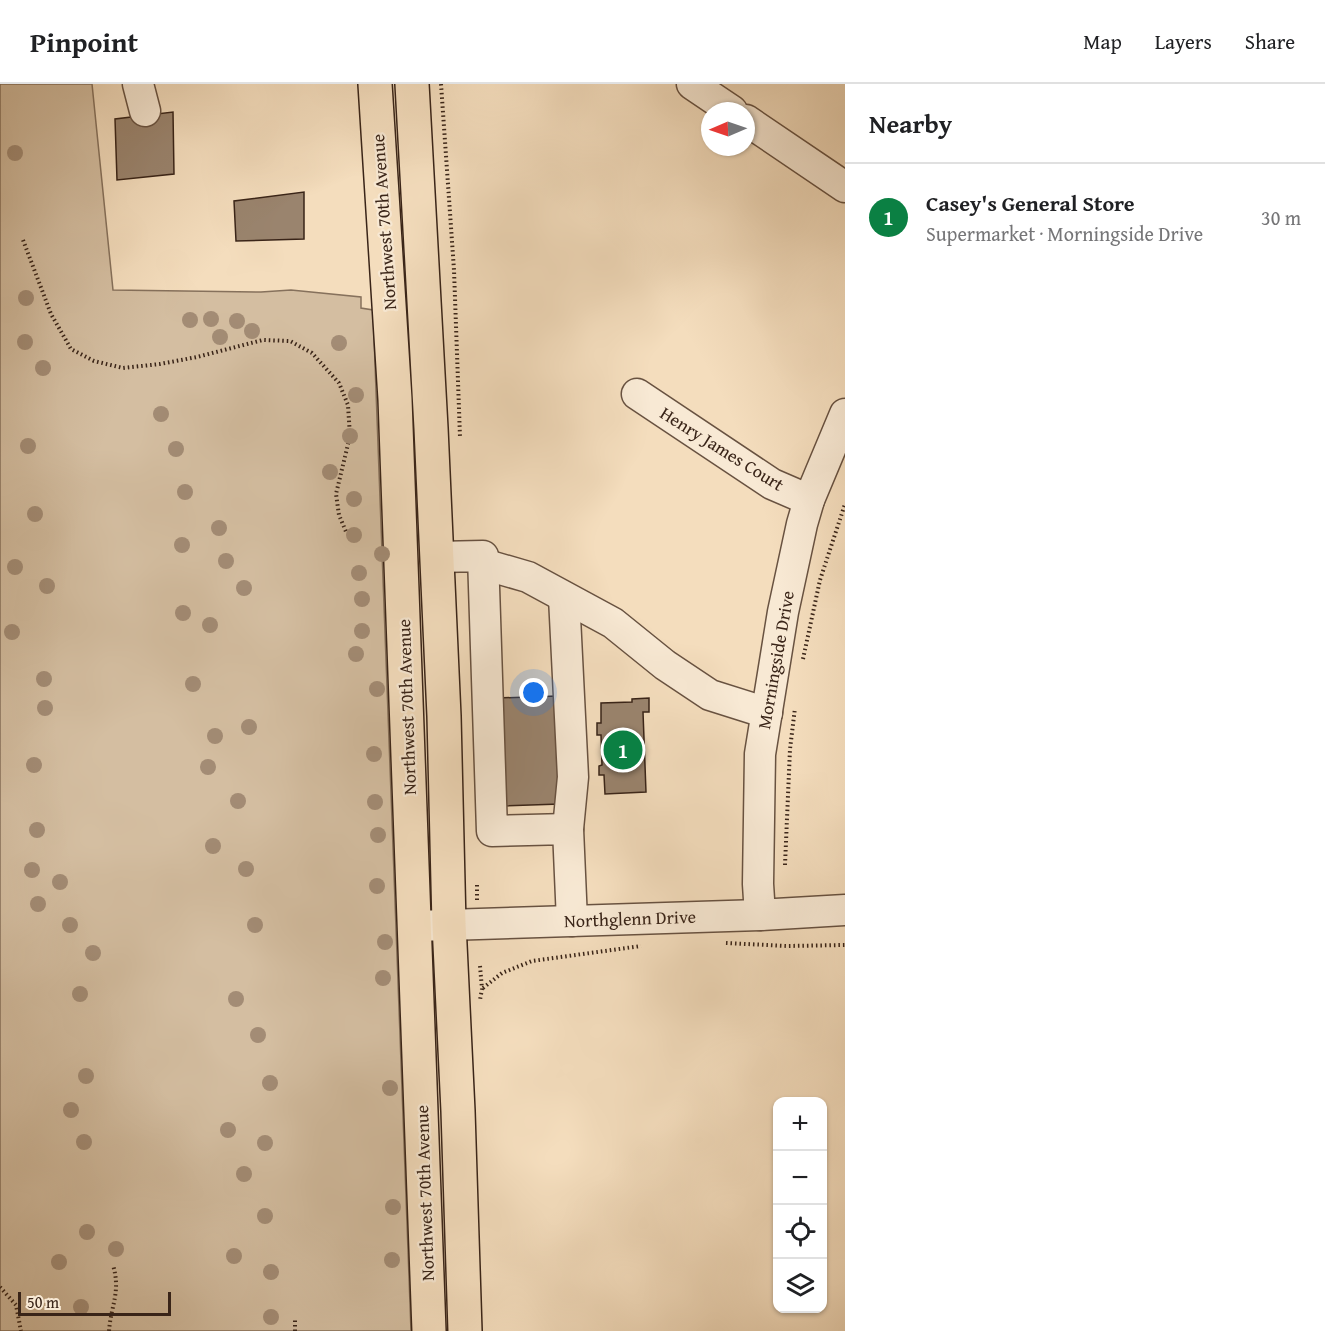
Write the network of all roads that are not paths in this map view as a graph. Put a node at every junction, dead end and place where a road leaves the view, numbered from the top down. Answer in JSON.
{"nodes":[{"id":1,"x":375,"y":84,"type":"edge"},
{"id":2,"x":412,"y":84,"type":"edge"},
{"id":3,"x":692,"y":84,"type":"edge"},
{"id":4,"x":719,"y":102,"type":"edge"},
{"id":5,"x":755,"y":126,"type":"edge"},
{"id":6,"x":845,"y":187,"type":"edge"},
{"id":7,"x":637,"y":394,"type":"dead end"},
{"id":8,"x":845,"y":414,"type":"edge"},
{"id":9,"x":809,"y":500,"type":"junction"},
{"id":10,"x":437,"y":557,"type":"junction"},
{"id":11,"x":483,"y":564,"type":"junction"},
{"id":12,"x":564,"y":597,"type":"junction"},
{"id":13,"x":781,"y":710,"type":"junction"},
{"id":14,"x":568,"y":829,"type":"junction"},
{"id":15,"x":845,"y":910,"type":"edge"},
{"id":16,"x":760,"y":915,"type":"junction"},
{"id":17,"x":572,"y":921,"type":"junction"},
{"id":18,"x":450,"y":924,"type":"junction"},
{"id":19,"x":416,"y":926,"type":"junction"},
{"id":20,"x":429,"y":1331,"type":"edge"},
{"id":21,"x":465,"y":1331,"type":"edge"}],
"edges":[{"from":1,"to":19,"type":"main road","name":"Northwest 70th Avenue"},
{"from":2,"to":10,"type":"main road","name":"Northwest 70th Avenue"},
{"from":3,"to":4,"type":"street"},
{"from":5,"to":6,"type":"street"},
{"from":7,"to":9,"type":"street","name":"Henry James Court"},
{"from":8,"to":9,"type":"street","name":"Morningside Drive"},
{"from":9,"to":13,"type":"street","name":"Morningside Drive"},
{"from":10,"to":11,"type":"street"},
{"from":10,"to":18,"type":"main road","name":"Northwest 70th Avenue"},
{"from":11,"to":12,"type":"street"},
{"from":11,"to":14,"type":"street"},
{"from":12,"to":13,"type":"street"},
{"from":12,"to":14,"type":"street"},
{"from":13,"to":16,"type":"street","name":"Morningside Drive"},
{"from":14,"to":17,"type":"street"},
{"from":15,"to":16,"type":"street","name":"Northglenn Drive"},
{"from":16,"to":17,"type":"street","name":"Northglenn Drive"},
{"from":17,"to":18,"type":"street","name":"Northglenn Drive"},
{"from":18,"to":19,"type":"street","name":"Northglenn Drive"},
{"from":18,"to":21,"type":"main road","name":"Northwest 70th Avenue"},
{"from":19,"to":20,"type":"main road","name":"Northwest 70th Avenue"}]}
